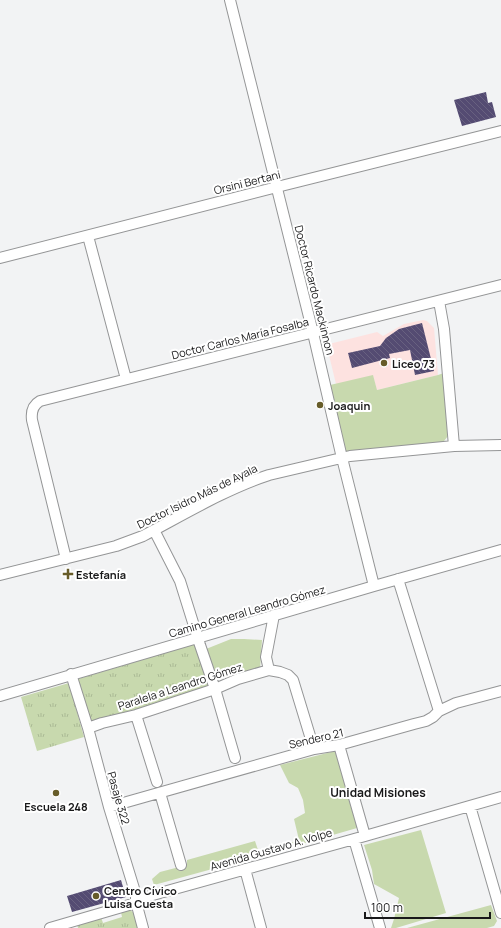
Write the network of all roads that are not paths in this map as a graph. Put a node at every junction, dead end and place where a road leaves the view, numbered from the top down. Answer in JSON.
{"nodes":[{"id":1,"x":230,"y":0,"type":"edge"},
{"id":2,"x":501,"y":131,"type":"edge"},
{"id":3,"x":277,"y":187,"type":"junction"},
{"id":4,"x":88,"y":236,"type":"junction"},
{"id":5,"x":0,"y":258,"type":"edge"},
{"id":6,"x":501,"y":285,"type":"edge"},
{"id":7,"x":439,"y":301,"type":"junction"},
{"id":8,"x":313,"y":333,"type":"junction"},
{"id":9,"x":126,"y":379,"type":"junction"},
{"id":10,"x":501,"y":444,"type":"edge"},
{"id":11,"x":454,"y":446,"type":"junction"},
{"id":12,"x":342,"y":458,"type":"junction"},
{"id":13,"x":154,"y":530,"type":"junction"},
{"id":14,"x":501,"y":550,"type":"edge"},
{"id":15,"x":66,"y":559,"type":"junction"},
{"id":16,"x":0,"y":575,"type":"edge"},
{"id":17,"x":398,"y":579,"type":"junction"},
{"id":18,"x":374,"y":586,"type":"junction"},
{"id":19,"x":274,"y":615,"type":"junction"},
{"id":20,"x":197,"y":638,"type":"junction"},
{"id":21,"x":270,"y":670,"type":"junction"},
{"id":22,"x":71,"y":674,"type":"junction"},
{"id":23,"x":215,"y":689,"type":"junction"},
{"id":24,"x":501,"y":691,"type":"edge"},
{"id":25,"x":0,"y":696,"type":"edge"},
{"id":26,"x":439,"y":711,"type":"junction"},
{"id":27,"x":136,"y":716,"type":"junction"},
{"id":28,"x":88,"y":728,"type":"junction"},
{"id":29,"x":339,"y":745,"type":"junction"},
{"id":30,"x":314,"y":749,"type":"junction"},
{"id":31,"x":235,"y":758,"type":"dead end"},
{"id":32,"x":157,"y":782,"type":"dead end"},
{"id":33,"x":160,"y":793,"type":"junction"},
{"id":34,"x":501,"y":797,"type":"edge"},
{"id":35,"x":470,"y":806,"type":"junction"},
{"id":36,"x":109,"y":808,"type":"junction"},
{"id":37,"x":365,"y":836,"type":"junction"},
{"id":38,"x":354,"y":839,"type":"junction"},
{"id":39,"x":181,"y":865,"type":"dead end"},
{"id":40,"x":245,"y":869,"type":"junction"},
{"id":41,"x":136,"y":902,"type":"junction"},
{"id":42,"x":500,"y":907,"type":"edge"},
{"id":43,"x":50,"y":928,"type":"edge"},
{"id":44,"x":143,"y":928,"type":"edge"},
{"id":45,"x":261,"y":928,"type":"edge"},
{"id":46,"x":380,"y":928,"type":"edge"}],
"edges":[{"from":1,"to":3,"type":"street","name":"Doctor Ricardo Mackinnon"},
{"from":2,"to":3,"type":"street","name":"Orsini Bertani"},
{"from":3,"to":4,"type":"street","name":"Orsini Bertani"},
{"from":3,"to":8,"type":"street","name":"Doctor Ricardo Mackinnon"},
{"from":4,"to":5,"type":"street","name":"Orsini Bertani"},
{"from":4,"to":9,"type":"street"},
{"from":6,"to":7,"type":"street","name":"Doctor Carlos María Fosalba"},
{"from":7,"to":8,"type":"street","name":"Doctor Carlos María Fosalba"},
{"from":7,"to":11,"type":"street"},
{"from":8,"to":9,"type":"street","name":"Doctor Carlos María Fosalba"},
{"from":8,"to":12,"type":"street","name":"Doctor Ricardo Mackinnon"},
{"from":9,"to":15,"type":"street","name":"Doctor Carlos María Fosalba"},
{"from":10,"to":11,"type":"street","name":"Doctor Isidro Más de Ayala"},
{"from":11,"to":12,"type":"street","name":"Doctor Isidro Más de Ayala"},
{"from":12,"to":13,"type":"street","name":"Doctor Isidro Más de Ayala"},
{"from":12,"to":18,"type":"street","name":"Doctor Ricardo Mackinnon"},
{"from":13,"to":15,"type":"street","name":"Doctor Isidro Más de Ayala"},
{"from":13,"to":20,"type":"street"},
{"from":14,"to":17,"type":"street","name":"Camino General Leandro Gómez"},
{"from":15,"to":16,"type":"street","name":"Doctor Isidro Más de Ayala"},
{"from":17,"to":18,"type":"street","name":"Camino General Leandro Gómez"},
{"from":17,"to":26,"type":"street"},
{"from":18,"to":19,"type":"street","name":"Camino General Leandro Gómez"},
{"from":19,"to":20,"type":"street","name":"Camino General Leandro Gómez"},
{"from":19,"to":21,"type":"street"},
{"from":20,"to":22,"type":"street","name":"Camino General Leandro Gómez"},
{"from":20,"to":23,"type":"street"},
{"from":21,"to":23,"type":"street","name":"Paralela a Leandro Gómez"},
{"from":21,"to":30,"type":"street","name":"Paralela a Leandro Gómez"},
{"from":22,"to":25,"type":"street","name":"Camino General Leandro Gómez"},
{"from":22,"to":28,"type":"street","name":"Pasaje 322"},
{"from":23,"to":27,"type":"street","name":"Paralela a Leandro Gómez"},
{"from":23,"to":31,"type":"street"},
{"from":24,"to":26,"type":"street","name":"Sendero 21"},
{"from":26,"to":29,"type":"street","name":"Sendero 21"},
{"from":27,"to":28,"type":"street","name":"Paralela a Leandro Gómez"},
{"from":27,"to":32,"type":"street"},
{"from":28,"to":36,"type":"street","name":"Pasaje 322"},
{"from":29,"to":30,"type":"street","name":"Sendero 21"},
{"from":29,"to":37,"type":"street"},
{"from":30,"to":33,"type":"street","name":"Sendero 21"},
{"from":33,"to":36,"type":"street","name":"Sendero 21"},
{"from":33,"to":39,"type":"street"},
{"from":34,"to":35,"type":"street","name":"Avenida Gustavo A. Volpe"},
{"from":35,"to":37,"type":"street","name":"Avenida Gustavo A. Volpe"},
{"from":35,"to":42,"type":"street"},
{"from":36,"to":41,"type":"street","name":"Pasaje 322"},
{"from":37,"to":38,"type":"street","name":"Avenida Gustavo A. Volpe"},
{"from":38,"to":40,"type":"street","name":"Avenida Gustavo A. Volpe"},
{"from":38,"to":46,"type":"street"},
{"from":40,"to":41,"type":"street","name":"Avenida Gustavo A. Volpe"},
{"from":40,"to":45,"type":"street"},
{"from":41,"to":43,"type":"street","name":"Avenida Gustavo A. Volpe"},
{"from":41,"to":44,"type":"street","name":"Pasaje 322"}]}
